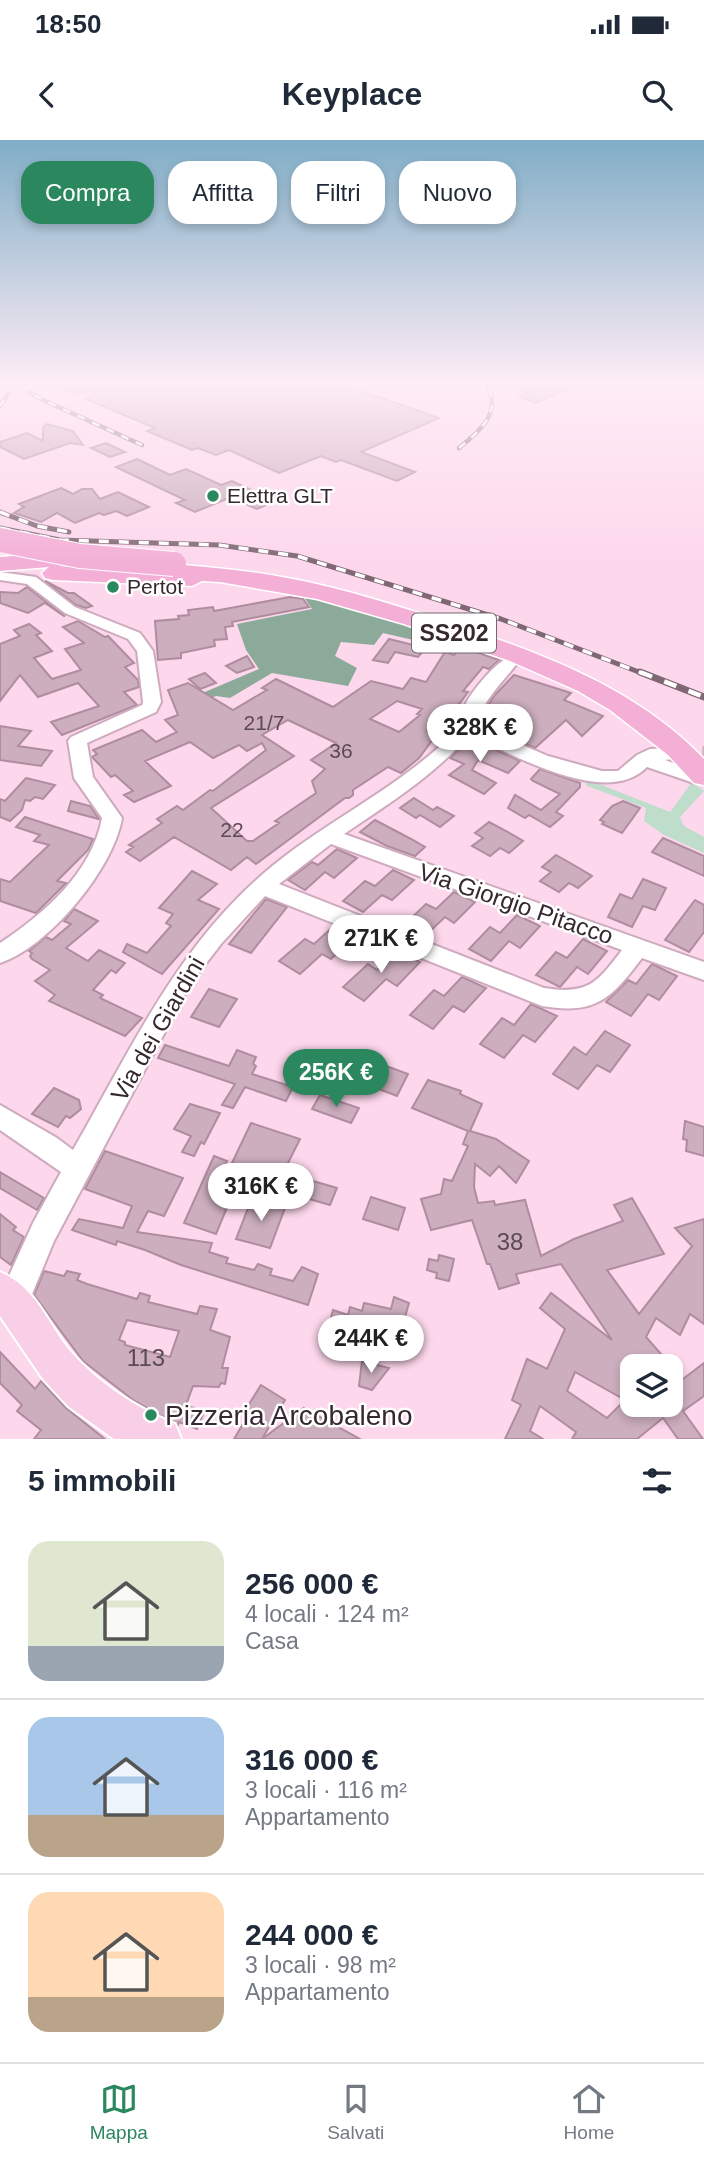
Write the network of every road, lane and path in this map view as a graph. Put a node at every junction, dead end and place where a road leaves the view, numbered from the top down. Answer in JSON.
{"nodes":[{"id":1,"x":0,"y":540,"type":"edge"},
{"id":2,"x":0,"y":548,"type":"edge"},
{"id":3,"x":0,"y":564,"type":"edge"},
{"id":4,"x":169,"y":571,"type":"junction"},
{"id":5,"x":0,"y":575,"type":"edge"},
{"id":6,"x":464,"y":627,"type":"junction"},
{"id":7,"x":510,"y":662,"type":"dead end"},
{"id":8,"x":466,"y":727,"type":"junction"},
{"id":9,"x":673,"y":754,"type":"tunnel mouth"},
{"id":10,"x":644,"y":759,"type":"junction"},
{"id":11,"x":701,"y":770,"type":"edge"},
{"id":12,"x":328,"y":836,"type":"junction"},
{"id":13,"x":262,"y":886,"type":"junction"},
{"id":14,"x":638,"y":946,"type":"junction"},
{"id":15,"x":0,"y":954,"type":"edge"},
{"id":16,"x":704,"y":971,"type":"edge"},
{"id":17,"x":0,"y":1116,"type":"edge"},
{"id":18,"x":77,"y":1169,"type":"junction"},
{"id":19,"x":7,"y":1295,"type":"edge"},
{"id":20,"x":160,"y":1439,"type":"edge"}],
"edges":[{"from":1,"to":4,"type":"highway","number":"SS202","bridge":true},
{"from":2,"to":4,"type":"highway","number":"SS202"},
{"from":3,"to":6,"type":"highway"},
{"from":4,"to":5,"type":"highway"},
{"from":4,"to":6,"type":"highway","number":"SS202"},
{"from":4,"to":11,"type":"highway","number":"SS202"},
{"from":5,"to":15,"type":"street"},
{"from":6,"to":11,"type":"highway","number":"SS202"},
{"from":7,"to":8,"type":"street","name":"Via dei Giardini"},
{"from":8,"to":10,"type":"street"},
{"from":8,"to":12,"type":"street","name":"Via dei Giardini"},
{"from":9,"to":10,"type":"street"},
{"from":10,"to":11,"type":"street"},
{"from":12,"to":13,"type":"street","name":"Via dei Giardini"},
{"from":12,"to":14,"type":"street","name":"Via Giorgio Pitacco"},
{"from":13,"to":14,"type":"street"},
{"from":13,"to":18,"type":"street","name":"Via dei Giardini"},
{"from":14,"to":16,"type":"street","name":"Via Giorgio Pitacco"},
{"from":17,"to":18,"type":"street"},
{"from":18,"to":19,"type":"street","name":"Via dei Giardini"},
{"from":19,"to":20,"type":"main road"}]}
